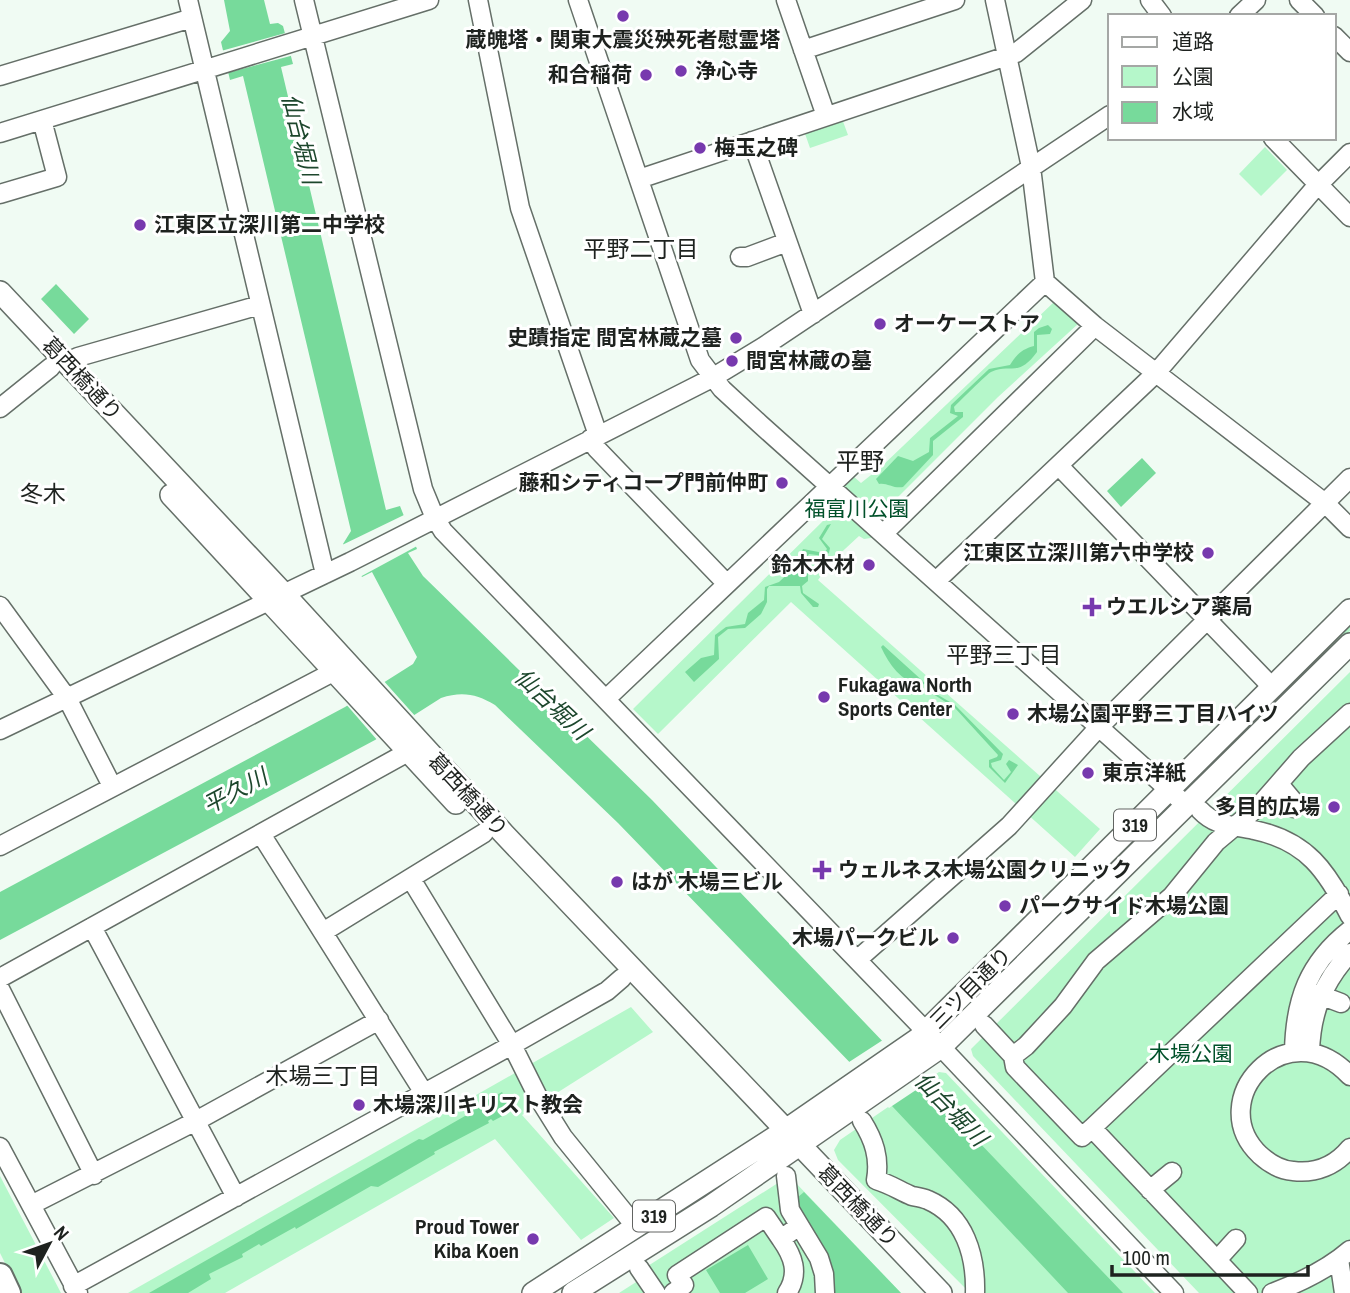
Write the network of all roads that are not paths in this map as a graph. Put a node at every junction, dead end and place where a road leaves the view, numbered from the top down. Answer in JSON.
{"nodes":[{"id":1,"x":304,"y":0,"type":"edge"},
{"id":2,"x":429,"y":0,"type":"edge"},
{"id":3,"x":478,"y":0,"type":"edge"},
{"id":4,"x":578,"y":0,"type":"edge"},
{"id":5,"x":786,"y":0,"type":"edge"},
{"id":6,"x":956,"y":0,"type":"edge"},
{"id":7,"x":995,"y":0,"type":"edge"},
{"id":8,"x":1082,"y":0,"type":"edge"},
{"id":9,"x":1150,"y":0,"type":"edge"},
{"id":10,"x":1256,"y":0,"type":"edge"},
{"id":11,"x":1299,"y":0,"type":"edge"},
{"id":12,"x":402,"y":4,"type":"edge"},
{"id":13,"x":190,"y":9,"type":"edge"},
{"id":14,"x":1161,"y":14,"type":"edge"},
{"id":15,"x":1241,"y":14,"type":"edge"},
{"id":16,"x":1313,"y":14,"type":"edge"},
{"id":17,"x":312,"y":37,"type":"junction"},
{"id":18,"x":1336,"y":38,"type":"edge"},
{"id":19,"x":803,"y":50,"type":"junction"},
{"id":20,"x":1350,"y":52,"type":"edge"},
{"id":21,"x":1007,"y":56,"type":"junction"},
{"id":22,"x":205,"y":69,"type":"junction"},
{"id":23,"x":0,"y":76,"type":"edge"},
{"id":24,"x":826,"y":116,"type":"junction"},
{"id":25,"x":1108,"y":116,"type":"edge"},
{"id":26,"x":42,"y":120,"type":"junction"},
{"id":27,"x":0,"y":133,"type":"edge"},
{"id":28,"x":1275,"y":140,"type":"edge"},
{"id":29,"x":752,"y":141,"type":"junction"},
{"id":30,"x":1350,"y":153,"type":"edge"},
{"id":31,"x":1031,"y":167,"type":"junction"},
{"id":32,"x":639,"y":180,"type":"junction"},
{"id":33,"x":1318,"y":185,"type":"junction"},
{"id":34,"x":0,"y":194,"type":"edge"},
{"id":35,"x":1350,"y":217,"type":"edge"},
{"id":36,"x":787,"y":242,"type":"junction"},
{"id":37,"x":740,"y":257,"type":"dead end"},
{"id":38,"x":1045,"y":282,"type":"junction"},
{"id":39,"x":0,"y":292,"type":"edge"},
{"id":40,"x":260,"y":305,"type":"junction"},
{"id":41,"x":0,"y":312,"type":"edge"},
{"id":42,"x":813,"y":314,"type":"junction"},
{"id":43,"x":1095,"y":326,"type":"junction"},
{"id":44,"x":59,"y":365,"type":"junction"},
{"id":45,"x":1156,"y":373,"type":"junction"},
{"id":46,"x":712,"y":378,"type":"junction"},
{"id":47,"x":0,"y":408,"type":"edge"},
{"id":48,"x":594,"y":437,"type":"junction"},
{"id":49,"x":1059,"y":466,"type":"junction"},
{"id":50,"x":1350,"y":478,"type":"edge"},
{"id":51,"x":829,"y":485,"type":"junction"},
{"id":52,"x":1325,"y":503,"type":"junction"},
{"id":53,"x":435,"y":518,"type":"junction"},
{"id":54,"x":1350,"y":528,"type":"edge"},
{"id":55,"x":878,"y":529,"type":"junction"},
{"id":56,"x":325,"y":574,"type":"junction"},
{"id":57,"x":936,"y":581,"type":"junction"},
{"id":58,"x":727,"y":584,"type":"junction"},
{"id":59,"x":276,"y":597,"type":"junction"},
{"id":60,"x":0,"y":606,"type":"edge"},
{"id":61,"x":1350,"y":610,"type":"edge"},
{"id":62,"x":1208,"y":620,"type":"junction"},
{"id":63,"x":1350,"y":644,"type":"edge"},
{"id":64,"x":335,"y":671,"type":"junction"},
{"id":65,"x":357,"y":685,"type":"junction"},
{"id":66,"x":1273,"y":688,"type":"junction"},
{"id":67,"x":67,"y":698,"type":"junction"},
{"id":68,"x":606,"y":699,"type":"junction"},
{"id":69,"x":1350,"y":713,"type":"edge"},
{"id":70,"x":1099,"y":727,"type":"junction"},
{"id":71,"x":0,"y":730,"type":"edge"},
{"id":72,"x":403,"y":740,"type":"junction"},
{"id":73,"x":1279,"y":783,"type":"junction"},
{"id":74,"x":112,"y":786,"type":"junction"},
{"id":75,"x":1170,"y":790,"type":"junction"},
{"id":76,"x":1193,"y":808,"type":"junction"},
{"id":77,"x":1297,"y":819,"type":"junction"},
{"id":78,"x":1235,"y":826,"type":"junction"},
{"id":79,"x":484,"y":833,"type":"junction"},
{"id":80,"x":261,"y":834,"type":"junction"},
{"id":81,"x":0,"y":846,"type":"edge"},
{"id":82,"x":411,"y":879,"type":"junction"},
{"id":83,"x":1339,"y":894,"type":"junction"},
{"id":84,"x":1350,"y":916,"type":"edge"},
{"id":85,"x":92,"y":927,"type":"junction"},
{"id":86,"x":1350,"y":930,"type":"edge"},
{"id":87,"x":323,"y":932,"type":"junction"},
{"id":88,"x":1350,"y":953,"type":"edge"},
{"id":89,"x":857,"y":960,"type":"junction"},
{"id":90,"x":0,"y":978,"type":"edge"},
{"id":91,"x":622,"y":978,"type":"junction"},
{"id":92,"x":0,"y":989,"type":"edge"},
{"id":93,"x":1303,"y":989,"type":"junction"},
{"id":94,"x":1321,"y":995,"type":"junction"},
{"id":95,"x":1342,"y":1003,"type":"dead end"},
{"id":96,"x":379,"y":1020,"type":"junction"},
{"id":97,"x":984,"y":1024,"type":"dead end"},
{"id":98,"x":929,"y":1043,"type":"junction"},
{"id":99,"x":512,"y":1045,"type":"junction"},
{"id":100,"x":1302,"y":1052,"type":"junction"},
{"id":101,"x":1013,"y":1056,"type":"junction"},
{"id":102,"x":1350,"y":1076,"type":"edge"},
{"id":103,"x":424,"y":1093,"type":"junction"},
{"id":104,"x":196,"y":1121,"type":"junction"},
{"id":105,"x":862,"y":1121,"type":"dead end"},
{"id":106,"x":1092,"y":1128,"type":"junction"},
{"id":107,"x":788,"y":1141,"type":"junction"},
{"id":108,"x":0,"y":1147,"type":"edge"},
{"id":109,"x":1349,"y":1152,"type":"edge"},
{"id":110,"x":1172,"y":1172,"type":"dead end"},
{"id":111,"x":94,"y":1175,"type":"junction"},
{"id":112,"x":786,"y":1176,"type":"dead end"},
{"id":113,"x":1150,"y":1190,"type":"junction"},
{"id":114,"x":236,"y":1197,"type":"junction"},
{"id":115,"x":32,"y":1205,"type":"junction"},
{"id":116,"x":799,"y":1226,"type":"junction"},
{"id":117,"x":636,"y":1227,"type":"junction"},
{"id":118,"x":781,"y":1238,"type":"junction"},
{"id":119,"x":1236,"y":1239,"type":"dead end"},
{"id":120,"x":1345,"y":1255,"type":"edge"},
{"id":121,"x":1217,"y":1260,"type":"junction"},
{"id":122,"x":639,"y":1268,"type":"dead end"},
{"id":123,"x":0,"y":1276,"type":"edge"},
{"id":124,"x":75,"y":1289,"type":"edge"},
{"id":125,"x":668,"y":1291,"type":"edge"},
{"id":126,"x":8,"y":1293,"type":"edge"},
{"id":127,"x":533,"y":1293,"type":"edge"},
{"id":128,"x":573,"y":1293,"type":"edge"},
{"id":129,"x":787,"y":1293,"type":"edge"},
{"id":130,"x":825,"y":1293,"type":"edge"},
{"id":131,"x":921,"y":1293,"type":"edge"},
{"id":132,"x":941,"y":1293,"type":"edge"},
{"id":133,"x":975,"y":1293,"type":"edge"},
{"id":134,"x":1174,"y":1293,"type":"edge"},
{"id":135,"x":1248,"y":1293,"type":"edge"},
{"id":136,"x":1272,"y":1293,"type":"edge"},
{"id":137,"x":1344,"y":1293,"type":"edge"}],
"edges":[{"from":1,"to":17,"type":"street"},
{"from":2,"to":12,"type":"street"},
{"from":3,"to":48,"type":"street"},
{"from":4,"to":32,"type":"street"},
{"from":5,"to":19,"type":"street"},
{"from":6,"to":19,"type":"street"},
{"from":7,"to":21,"type":"street"},
{"from":8,"to":21,"type":"street"},
{"from":9,"to":14,"type":"street"},
{"from":10,"to":15,"type":"street"},
{"from":11,"to":16,"type":"street"},
{"from":12,"to":17,"type":"street"},
{"from":13,"to":22,"type":"street"},
{"from":13,"to":23,"type":"street"},
{"from":17,"to":22,"type":"street"},
{"from":17,"to":53,"type":"street"},
{"from":18,"to":20,"type":"street"},
{"from":19,"to":24,"type":"street"},
{"from":21,"to":24,"type":"street"},
{"from":21,"to":31,"type":"street"},
{"from":22,"to":26,"type":"street"},
{"from":22,"to":40,"type":"street"},
{"from":24,"to":29,"type":"street"},
{"from":25,"to":31,"type":"street"},
{"from":26,"to":27,"type":"street"},
{"from":26,"to":34,"type":"street"},
{"from":28,"to":33,"type":"street"},
{"from":29,"to":32,"type":"street"},
{"from":29,"to":36,"type":"street"},
{"from":30,"to":33,"type":"street"},
{"from":31,"to":38,"type":"street"},
{"from":31,"to":42,"type":"street"},
{"from":32,"to":46,"type":"street"},
{"from":33,"to":35,"type":"street"},
{"from":33,"to":45,"type":"street"},
{"from":36,"to":37,"type":"street"},
{"from":36,"to":42,"type":"street"},
{"from":38,"to":43,"type":"street"},
{"from":38,"to":51,"type":"street"},
{"from":39,"to":44,"type":"main road","name":"葛西橋通り"},
{"from":40,"to":44,"type":"street"},
{"from":40,"to":56,"type":"street"},
{"from":41,"to":44,"type":"main road","name":"葛西橋通り"},
{"from":42,"to":46,"type":"street"},
{"from":43,"to":45,"type":"street"},
{"from":43,"to":55,"type":"street"},
{"from":44,"to":47,"type":"street"},
{"from":44,"to":59,"type":"main road","name":"葛西橋通り"},
{"from":45,"to":49,"type":"street"},
{"from":45,"to":52,"type":"street"},
{"from":46,"to":48,"type":"street"},
{"from":46,"to":51,"type":"street"},
{"from":48,"to":53,"type":"street"},
{"from":48,"to":58,"type":"street"},
{"from":49,"to":57,"type":"street"},
{"from":49,"to":62,"type":"street"},
{"from":50,"to":52,"type":"street"},
{"from":51,"to":55,"type":"street"},
{"from":51,"to":58,"type":"street"},
{"from":52,"to":54,"type":"street"},
{"from":52,"to":62,"type":"street"},
{"from":53,"to":56,"type":"street"},
{"from":53,"to":68,"type":"street"},
{"from":55,"to":57,"type":"street"},
{"from":56,"to":59,"type":"street"},
{"from":57,"to":70,"type":"street"},
{"from":58,"to":68,"type":"street"},
{"from":59,"to":64,"type":"main road","name":"葛西橋通り"},
{"from":59,"to":65,"type":"main road","name":"葛西橋通り"},
{"from":59,"to":67,"type":"street"},
{"from":60,"to":67,"type":"street"},
{"from":61,"to":66,"type":"main road","name":"三ツ目通り","number":"319"},
{"from":62,"to":66,"type":"street"},
{"from":62,"to":70,"type":"street"},
{"from":63,"to":76,"type":"main road","name":"三ツ目通り","number":"319"},
{"from":64,"to":65,"type":"main road","name":"葛西橋通り"},
{"from":64,"to":74,"type":"street"},
{"from":65,"to":72,"type":"main road","name":"葛西橋通り"},
{"from":66,"to":75,"type":"main road","name":"三ツ目通り","number":"319"},
{"from":67,"to":71,"type":"street"},
{"from":67,"to":74,"type":"street"},
{"from":68,"to":89,"type":"street"},
{"from":69,"to":73,"type":"street"},
{"from":70,"to":75,"type":"street"},
{"from":70,"to":89,"type":"street"},
{"from":72,"to":79,"type":"main road","name":"葛西橋通り"},
{"from":72,"to":80,"type":"street"},
{"from":72,"to":107,"type":"main road","name":"葛西橋通り"},
{"from":73,"to":77,"type":"street"},
{"from":73,"to":78,"type":"street"},
{"from":74,"to":81,"type":"street"},
{"from":75,"to":76,"type":"street"},
{"from":75,"to":98,"type":"main road","name":"三ツ目通り","number":"319"},
{"from":76,"to":78,"type":"street"},
{"from":76,"to":98,"type":"main road","name":"三ツ目通り","number":"319"},
{"from":77,"to":78,"type":"street"},
{"from":77,"to":83,"type":"street"},
{"from":78,"to":101,"type":"street"},
{"from":79,"to":82,"type":"street"},
{"from":79,"to":91,"type":"main road","name":"葛西橋通り"},
{"from":80,"to":85,"type":"street"},
{"from":80,"to":87,"type":"street"},
{"from":82,"to":87,"type":"street"},
{"from":82,"to":99,"type":"street"},
{"from":83,"to":84,"type":"street"},
{"from":83,"to":106,"type":"street"},
{"from":85,"to":90,"type":"street"},
{"from":85,"to":104,"type":"street"},
{"from":86,"to":93,"type":"street"},
{"from":87,"to":96,"type":"street"},
{"from":88,"to":94,"type":"street"},
{"from":89,"to":98,"type":"street"},
{"from":91,"to":99,"type":"street"},
{"from":91,"to":107,"type":"main road","name":"葛西橋通り"},
{"from":92,"to":111,"type":"street"},
{"from":93,"to":94,"type":"street"},
{"from":93,"to":100,"type":"street"},
{"from":94,"to":95,"type":"street"},
{"from":94,"to":100,"type":"street"},
{"from":96,"to":103,"type":"street"},
{"from":96,"to":104,"type":"street"},
{"from":97,"to":101,"type":"street"},
{"from":98,"to":107,"type":"main road","name":"三ツ目通り","number":"319"},
{"from":98,"to":134,"type":"street"},
{"from":99,"to":103,"type":"street"},
{"from":99,"to":117,"type":"street"},
{"from":100,"to":102,"type":"street"},
{"from":100,"to":109,"type":"street"},
{"from":101,"to":106,"type":"street"},
{"from":103,"to":114,"type":"street"},
{"from":104,"to":111,"type":"street"},
{"from":104,"to":114,"type":"street"},
{"from":105,"to":133,"type":"street"},
{"from":106,"to":113,"type":"street"},
{"from":107,"to":117,"type":"main road","name":"三ツ目通り","number":"319"},
{"from":107,"to":128,"type":"main road","name":"三ツ目通り","number":"319"},
{"from":107,"to":131,"type":"main road","name":"葛西橋通り"},
{"from":107,"to":132,"type":"main road","name":"葛西橋通り"},
{"from":108,"to":115,"type":"street"},
{"from":110,"to":113,"type":"street"},
{"from":111,"to":115,"type":"street"},
{"from":112,"to":116,"type":"street"},
{"from":113,"to":121,"type":"street"},
{"from":114,"to":124,"type":"street"},
{"from":115,"to":124,"type":"street"},
{"from":116,"to":118,"type":"street"},
{"from":116,"to":130,"type":"street"},
{"from":117,"to":127,"type":"main road","name":"三ツ目通り","number":"319"},
{"from":118,"to":125,"type":"street"},
{"from":118,"to":129,"type":"street"},
{"from":119,"to":121,"type":"street"},
{"from":120,"to":136,"type":"street"},
{"from":120,"to":137,"type":"street"},
{"from":121,"to":135,"type":"street"},
{"from":122,"to":125,"type":"street"},
{"from":123,"to":126,"type":"highway"}]}
